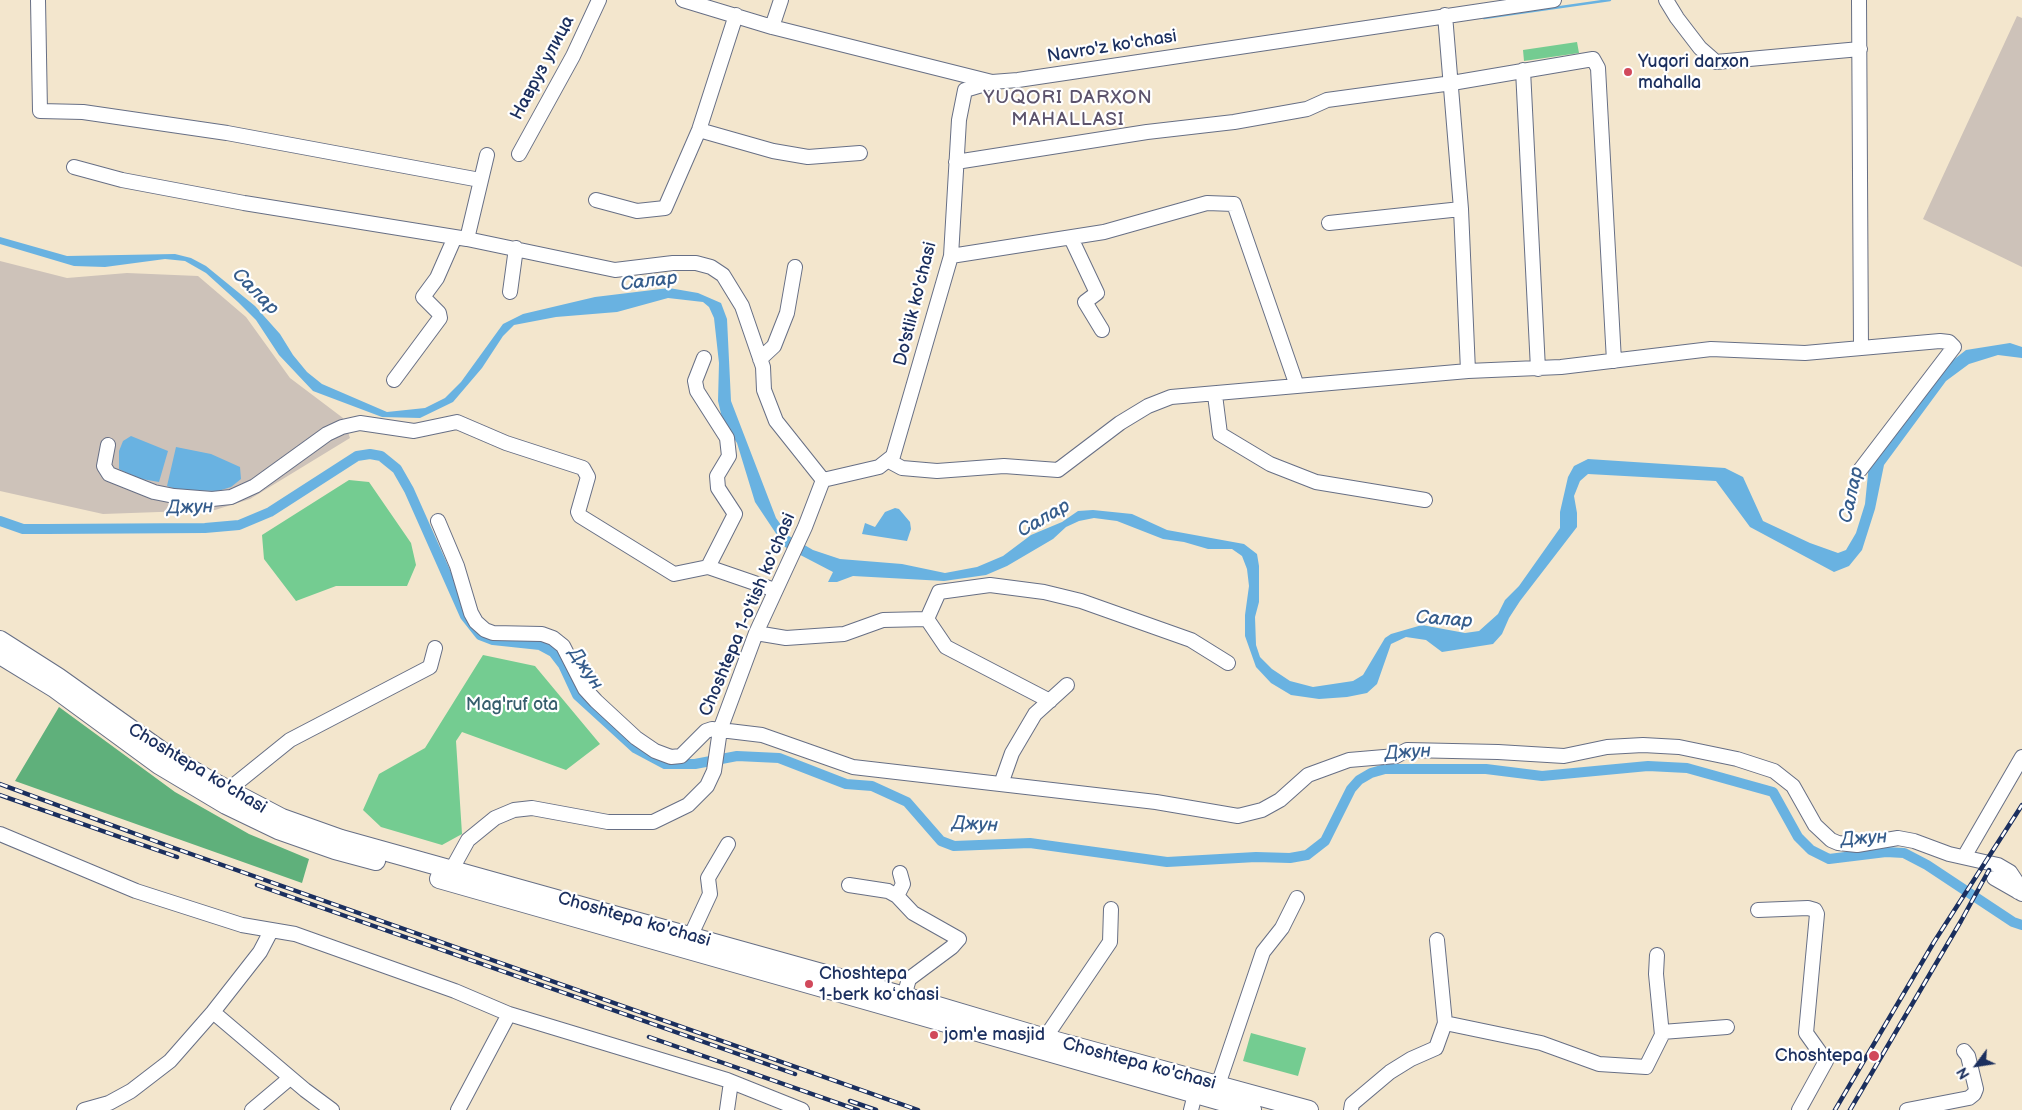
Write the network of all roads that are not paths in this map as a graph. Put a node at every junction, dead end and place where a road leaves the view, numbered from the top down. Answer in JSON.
{"nodes":[{"id":1,"x":38,"y":0,"type":"edge"},
{"id":2,"x":599,"y":0,"type":"edge"},
{"id":3,"x":683,"y":0,"type":"edge"},
{"id":4,"x":781,"y":0,"type":"edge"},
{"id":5,"x":1554,"y":0,"type":"edge"},
{"id":6,"x":1666,"y":0,"type":"edge"},
{"id":7,"x":1859,"y":0,"type":"edge"},
{"id":8,"x":736,"y":15,"type":"junction"},
{"id":9,"x":1445,"y":16,"type":"junction"},
{"id":10,"x":772,"y":27,"type":"junction"},
{"id":11,"x":1860,"y":49,"type":"junction"},
{"id":12,"x":1523,"y":70,"type":"junction"},
{"id":13,"x":966,"y":74,"type":"junction"},
{"id":14,"x":992,"y":82,"type":"junction"},
{"id":15,"x":1452,"y":83,"type":"junction"},
{"id":16,"x":965,"y":90,"type":"junction"},
{"id":17,"x":699,"y":130,"type":"junction"},
{"id":18,"x":860,"y":153,"type":"dead end"},
{"id":19,"x":519,"y":154,"type":"dead end"},
{"id":20,"x":487,"y":155,"type":"dead end"},
{"id":21,"x":956,"y":162,"type":"junction"},
{"id":22,"x":74,"y":167,"type":"dead end"},
{"id":23,"x":480,"y":180,"type":"junction"},
{"id":24,"x":596,"y":200,"type":"dead end"},
{"id":25,"x":1461,"y":209,"type":"junction"},
{"id":26,"x":1329,"y":223,"type":"dead end"},
{"id":27,"x":461,"y":238,"type":"junction"},
{"id":28,"x":1071,"y":238,"type":"junction"},
{"id":29,"x":516,"y":248,"type":"junction"},
{"id":30,"x":950,"y":256,"type":"junction"},
{"id":31,"x":795,"y":267,"type":"dead end"},
{"id":32,"x":510,"y":292,"type":"dead end"},
{"id":33,"x":1102,"y":330,"type":"dead end"},
{"id":34,"x":1860,"y":348,"type":"junction"},
{"id":35,"x":704,"y":358,"type":"dead end"},
{"id":36,"x":760,"y":359,"type":"junction"},
{"id":37,"x":1614,"y":361,"type":"junction"},
{"id":38,"x":1538,"y":369,"type":"junction"},
{"id":39,"x":1468,"y":371,"type":"junction"},
{"id":40,"x":394,"y":380,"type":"dead end"},
{"id":41,"x":1297,"y":386,"type":"junction"},
{"id":42,"x":1215,"y":394,"type":"junction"},
{"id":43,"x":108,"y":444,"type":"dead end"},
{"id":44,"x":890,"y":461,"type":"junction"},
{"id":45,"x":1860,"y":470,"type":"dead end"},
{"id":46,"x":823,"y":480,"type":"junction"},
{"id":47,"x":1425,"y":500,"type":"dead end"},
{"id":48,"x":438,"y":521,"type":"dead end"},
{"id":49,"x":708,"y":567,"type":"junction"},
{"id":50,"x":775,"y":590,"type":"junction"},
{"id":51,"x":927,"y":619,"type":"junction"},
{"id":52,"x":756,"y":633,"type":"junction"},
{"id":53,"x":0,"y":640,"type":"edge"},
{"id":54,"x":435,"y":648,"type":"dead end"},
{"id":55,"x":0,"y":655,"type":"edge"},
{"id":56,"x":1228,"y":663,"type":"dead end"},
{"id":57,"x":1067,"y":685,"type":"dead end"},
{"id":58,"x":1050,"y":701,"type":"junction"},
{"id":59,"x":718,"y":735,"type":"junction"},
{"id":60,"x":2022,"y":757,"type":"edge"},
{"id":61,"x":1001,"y":784,"type":"junction"},
{"id":62,"x":228,"y":790,"type":"junction"},
{"id":63,"x":0,"y":834,"type":"edge"},
{"id":64,"x":728,"y":844,"type":"dead end"},
{"id":65,"x":1964,"y":857,"type":"junction"},
{"id":66,"x":900,"y":873,"type":"dead end"},
{"id":67,"x":448,"y":875,"type":"junction"},
{"id":68,"x":1994,"y":878,"type":"dead end"},
{"id":69,"x":849,"y":885,"type":"dead end"},
{"id":70,"x":2020,"y":890,"type":"edge"},
{"id":71,"x":897,"y":896,"type":"junction"},
{"id":72,"x":1297,"y":898,"type":"dead end"},
{"id":73,"x":539,"y":900,"type":"junction"},
{"id":74,"x":1111,"y":909,"type":"dead end"},
{"id":75,"x":1758,"y":910,"type":"dead end"},
{"id":76,"x":271,"y":931,"type":"junction"},
{"id":77,"x":691,"y":936,"type":"junction"},
{"id":78,"x":1437,"y":940,"type":"dead end"},
{"id":79,"x":1658,"y":955,"type":"dead end"},
{"id":80,"x":904,"y":996,"type":"junction"},
{"id":81,"x":213,"y":1012,"type":"junction"},
{"id":82,"x":509,"y":1014,"type":"junction"},
{"id":83,"x":1445,"y":1023,"type":"junction"},
{"id":84,"x":1726,"y":1027,"type":"dead end"},
{"id":85,"x":1662,"y":1032,"type":"junction"},
{"id":86,"x":1049,"y":1039,"type":"junction"},
{"id":87,"x":1964,"y":1051,"type":"dead end"},
{"id":88,"x":290,"y":1078,"type":"junction"},
{"id":89,"x":731,"y":1082,"type":"junction"},
{"id":90,"x":1218,"y":1085,"type":"junction"},
{"id":91,"x":1193,"y":1102,"type":"edge"},
{"id":92,"x":112,"y":1106,"type":"edge"},
{"id":93,"x":84,"y":1110,"type":"edge"},
{"id":94,"x":252,"y":1110,"type":"edge"},
{"id":95,"x":332,"y":1110,"type":"edge"},
{"id":96,"x":458,"y":1110,"type":"edge"},
{"id":97,"x":727,"y":1110,"type":"edge"},
{"id":98,"x":802,"y":1110,"type":"edge"},
{"id":99,"x":1252,"y":1110,"type":"edge"},
{"id":100,"x":1309,"y":1110,"type":"edge"},
{"id":101,"x":1351,"y":1110,"type":"edge"},
{"id":102,"x":1799,"y":1110,"type":"edge"},
{"id":103,"x":1907,"y":1110,"type":"edge"}],
"edges":[{"from":1,"to":23,"type":"street"},
{"from":2,"to":19,"type":"street","name":"Навруз улица"},
{"from":3,"to":8,"type":"street","name":"Navro'z ko'chasi"},
{"from":4,"to":10,"type":"street"},
{"from":5,"to":9,"type":"street","name":"Navro'z ko'chasi"},
{"from":6,"to":11,"type":"street"},
{"from":7,"to":11,"type":"street"},
{"from":8,"to":10,"type":"street","name":"Navro'z ko'chasi"},
{"from":8,"to":17,"type":"street"},
{"from":9,"to":14,"type":"street","name":"Navro'z ko'chasi"},
{"from":9,"to":15,"type":"street"},
{"from":10,"to":13,"type":"street","name":"Navro'z ko'chasi"},
{"from":11,"to":34,"type":"street"},
{"from":12,"to":15,"type":"street"},
{"from":12,"to":37,"type":"street"},
{"from":12,"to":38,"type":"street"},
{"from":13,"to":14,"type":"street","name":"Navro'z ko'chasi"},
{"from":13,"to":16,"type":"street","name":"Do'stlik ko'chasi"},
{"from":14,"to":16,"type":"street"},
{"from":15,"to":21,"type":"street"},
{"from":15,"to":25,"type":"street"},
{"from":16,"to":21,"type":"street","name":"Do'stlik ko'chasi"},
{"from":17,"to":18,"type":"street"},
{"from":17,"to":24,"type":"street"},
{"from":20,"to":23,"type":"street"},
{"from":21,"to":30,"type":"street","name":"Do'stlik ko'chasi"},
{"from":22,"to":27,"type":"street"},
{"from":23,"to":27,"type":"street"},
{"from":25,"to":26,"type":"street"},
{"from":25,"to":39,"type":"street"},
{"from":27,"to":29,"type":"street"},
{"from":27,"to":40,"type":"street"},
{"from":28,"to":30,"type":"street"},
{"from":28,"to":33,"type":"street"},
{"from":28,"to":41,"type":"street"},
{"from":29,"to":32,"type":"street"},
{"from":29,"to":36,"type":"street"},
{"from":30,"to":44,"type":"street","name":"Do'stlik ko'chasi"},
{"from":31,"to":36,"type":"street"},
{"from":34,"to":37,"type":"street"},
{"from":34,"to":45,"type":"street"},
{"from":35,"to":49,"type":"street"},
{"from":36,"to":46,"type":"street"},
{"from":37,"to":38,"type":"street"},
{"from":38,"to":39,"type":"street"},
{"from":39,"to":41,"type":"street"},
{"from":41,"to":42,"type":"street"},
{"from":42,"to":44,"type":"street"},
{"from":42,"to":47,"type":"street"},
{"from":43,"to":49,"type":"street"},
{"from":44,"to":46,"type":"street"},
{"from":46,"to":50,"type":"street","name":"Choshtepa 1-o'tish ko'chasi"},
{"from":48,"to":59,"type":"street"},
{"from":49,"to":50,"type":"street"},
{"from":50,"to":52,"type":"street","name":"Choshtepa 1-o'tish ko'chasi"},
{"from":51,"to":52,"type":"street"},
{"from":51,"to":56,"type":"street"},
{"from":51,"to":58,"type":"street"},
{"from":52,"to":59,"type":"street","name":"Choshtepa 1-o'tish ko'chasi"},
{"from":53,"to":62,"type":"main road","name":"Choshtepa ko'chasi"},
{"from":54,"to":62,"type":"street"},
{"from":55,"to":67,"type":"main road","name":"Choshtepa ko'chasi"},
{"from":57,"to":58,"type":"street"},
{"from":58,"to":61,"type":"street"},
{"from":59,"to":61,"type":"street"},
{"from":59,"to":67,"type":"street","name":"Choshtepa 1-o'tish ko'chasi"},
{"from":60,"to":65,"type":"street"},
{"from":61,"to":65,"type":"street"},
{"from":62,"to":67,"type":"main road","name":"Choshtepa ko'chasi"},
{"from":63,"to":76,"type":"street"},
{"from":64,"to":77,"type":"street"},
{"from":65,"to":70,"type":"street"},
{"from":66,"to":71,"type":"street"},
{"from":67,"to":73,"type":"main road","name":"Choshtepa ko'chasi"},
{"from":68,"to":70,"type":"street"},
{"from":69,"to":71,"type":"street"},
{"from":71,"to":80,"type":"street"},
{"from":72,"to":90,"type":"street"},
{"from":73,"to":77,"type":"main road","name":"Choshtepa ko'chasi"},
{"from":73,"to":91,"type":"main road","name":"Choshtepa ko'chasi"},
{"from":74,"to":86,"type":"street"},
{"from":75,"to":102,"type":"street"},
{"from":76,"to":81,"type":"street"},
{"from":76,"to":82,"type":"street"},
{"from":77,"to":80,"type":"main road","name":"Choshtepa ko'chasi"},
{"from":78,"to":83,"type":"street"},
{"from":79,"to":85,"type":"street"},
{"from":80,"to":86,"type":"main road","name":"Choshtepa ko'chasi"},
{"from":81,"to":88,"type":"street"},
{"from":81,"to":92,"type":"street"},
{"from":82,"to":89,"type":"street"},
{"from":82,"to":96,"type":"street"},
{"from":83,"to":85,"type":"street"},
{"from":83,"to":101,"type":"street"},
{"from":84,"to":85,"type":"street"},
{"from":86,"to":90,"type":"main road","name":"Choshtepa ko'chasi"},
{"from":87,"to":103,"type":"street"},
{"from":88,"to":94,"type":"street"},
{"from":88,"to":95,"type":"street"},
{"from":89,"to":97,"type":"street"},
{"from":89,"to":98,"type":"street"},
{"from":90,"to":100,"type":"main road","name":"Choshtepa ko'chasi"},
{"from":91,"to":99,"type":"main road","name":"Choshtepa ko'chasi"},
{"from":92,"to":93,"type":"street"}]}
